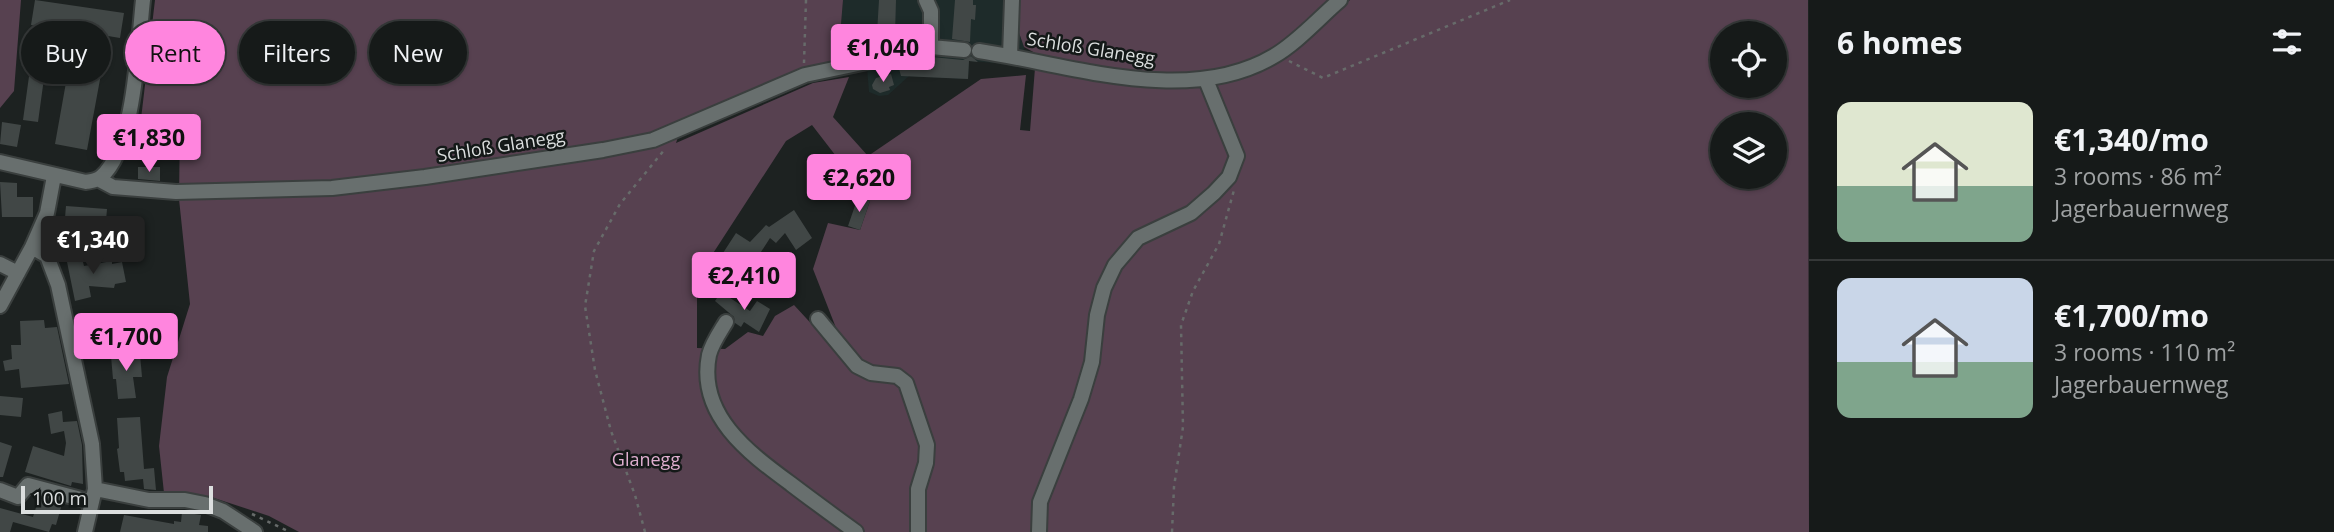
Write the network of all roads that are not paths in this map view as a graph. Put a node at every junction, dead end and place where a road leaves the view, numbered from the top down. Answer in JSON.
{"nodes":[{"id":1,"x":143,"y":0,"type":"edge"},
{"id":2,"x":926,"y":0,"type":"edge"},
{"id":3,"x":1012,"y":0,"type":"edge"},
{"id":4,"x":1340,"y":0,"type":"edge"},
{"id":5,"x":931,"y":47,"type":"junction"},
{"id":6,"x":964,"y":50,"type":"dead end"},
{"id":7,"x":979,"y":51,"type":"dead end"},
{"id":8,"x":1010,"y":56,"type":"junction"},
{"id":9,"x":1206,"y":80,"type":"junction"},
{"id":10,"x":0,"y":162,"type":"edge"},
{"id":11,"x":54,"y":176,"type":"junction"},
{"id":12,"x":99,"y":179,"type":"junction"},
{"id":13,"x":32,"y":247,"type":"junction"},
{"id":14,"x":0,"y":264,"type":"edge"},
{"id":15,"x":18,"y":273,"type":"junction"},
{"id":16,"x":0,"y":306,"type":"edge"},
{"id":17,"x":818,"y":320,"type":"dead end"},
{"id":18,"x":726,"y":322,"type":"dead end"},
{"id":19,"x":0,"y":491,"type":"edge"},
{"id":20,"x":94,"y":496,"type":"junction"},
{"id":21,"x":85,"y":532,"type":"edge"},
{"id":22,"x":255,"y":532,"type":"edge"},
{"id":23,"x":856,"y":532,"type":"edge"},
{"id":24,"x":918,"y":532,"type":"edge"},
{"id":25,"x":1039,"y":532,"type":"edge"}],
"edges":[{"from":1,"to":12,"type":"street"},
{"from":2,"to":5,"type":"street"},
{"from":3,"to":8,"type":"street"},
{"from":4,"to":9,"type":"street","name":"Schloß Glanegg"},
{"from":5,"to":6,"type":"street","name":"Schloß Glanegg"},
{"from":5,"to":12,"type":"street","name":"Schloß Glanegg"},
{"from":7,"to":8,"type":"street","name":"Schloß Glanegg"},
{"from":8,"to":9,"type":"street","name":"Schloß Glanegg"},
{"from":9,"to":25,"type":"street"},
{"from":10,"to":11,"type":"street","name":"Schloß Glanegg"},
{"from":11,"to":12,"type":"street","name":"Schloß Glanegg"},
{"from":11,"to":13,"type":"street"},
{"from":13,"to":15,"type":"street"},
{"from":13,"to":20,"type":"street"},
{"from":14,"to":15,"type":"street"},
{"from":15,"to":16,"type":"street"},
{"from":17,"to":24,"type":"street"},
{"from":18,"to":23,"type":"street"},
{"from":19,"to":20,"type":"street"},
{"from":20,"to":21,"type":"street"},
{"from":20,"to":22,"type":"street"}]}
